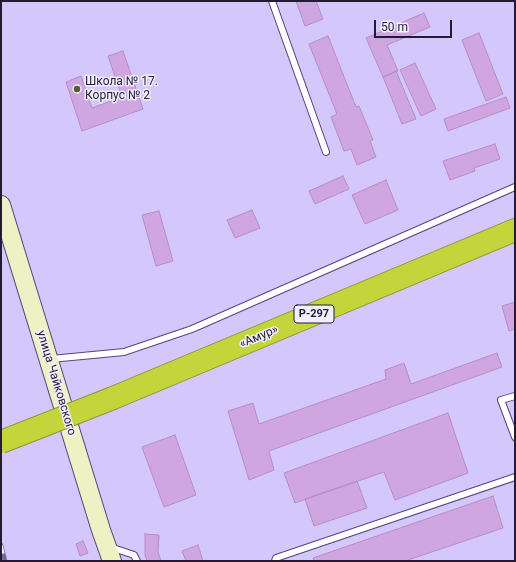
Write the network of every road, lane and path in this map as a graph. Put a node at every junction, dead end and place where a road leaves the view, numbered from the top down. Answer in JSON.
{"nodes":[{"id":1,"x":272,"y":1,"type":"edge"},
{"id":2,"x":326,"y":152,"type":"dead end"},
{"id":3,"x":515,"y":187,"type":"edge"},
{"id":4,"x":1,"y":205,"type":"edge"},
{"id":5,"x":515,"y":230,"type":"edge"},
{"id":6,"x":49,"y":360,"type":"junction"},
{"id":7,"x":515,"y":396,"type":"edge"},
{"id":8,"x":515,"y":438,"type":"edge"},
{"id":9,"x":1,"y":442,"type":"edge"},
{"id":10,"x":515,"y":477,"type":"edge"},
{"id":11,"x":109,"y":554,"type":"edge"},
{"id":12,"x":137,"y":561,"type":"edge"},
{"id":13,"x":274,"y":561,"type":"edge"}],
"edges":[{"from":1,"to":2,"type":"lane"},
{"from":3,"to":6,"type":"lane"},
{"from":4,"to":6,"type":"street","name":"улица Чайковского"},
{"from":5,"to":9,"type":"highway","name":"«Амур»","number":"Р-297","bridge":true},
{"from":6,"to":11,"type":"street","name":"улица Чайковского"},
{"from":7,"to":8,"type":"lane"},
{"from":10,"to":13,"type":"lane"},
{"from":11,"to":12,"type":"lane"}]}
